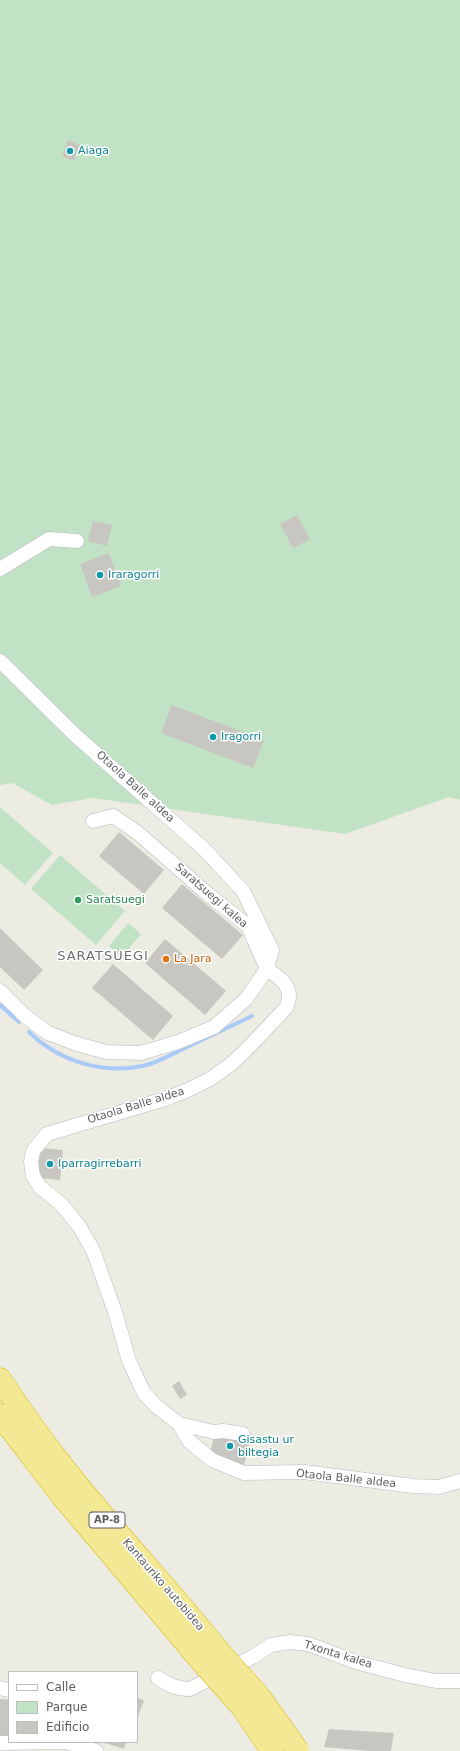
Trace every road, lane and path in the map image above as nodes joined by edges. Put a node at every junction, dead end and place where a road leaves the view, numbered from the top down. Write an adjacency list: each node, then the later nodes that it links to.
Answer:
1 (78, 541): 2 (street)
2 (0, 569)
3 (0, 662): 5 (street, Otaola Balle aldea)
4 (93, 821): 5 (street, Saratsuegi kalea)
5 (267, 969): 6 (street); 9 (street, Otaola Balle aldea)
6 (0, 991)
7 (0, 1379): 12 (highway, Kantauriko autobidea / AP-8)
8 (0, 1415): 12 (highway, Kantauriko autobidea / AP-8)
9 (179, 1424): 10 (street, Otaola Balle aldea); 11 (street, Otaola Balle aldea)
10 (243, 1434)
11 (460, 1481)
12 (212, 1658): 17 (highway, Kantauriko autobidea / AP-8, bridge); 18 (highway, Kantauriko autobidea / AP-8, bridge)
13 (158, 1678): 14 (street, Txonta kalea)
14 (460, 1681)
15 (69, 1743): 16 (street)
16 (96, 1751)
17 (272, 1751)
18 (298, 1751)

